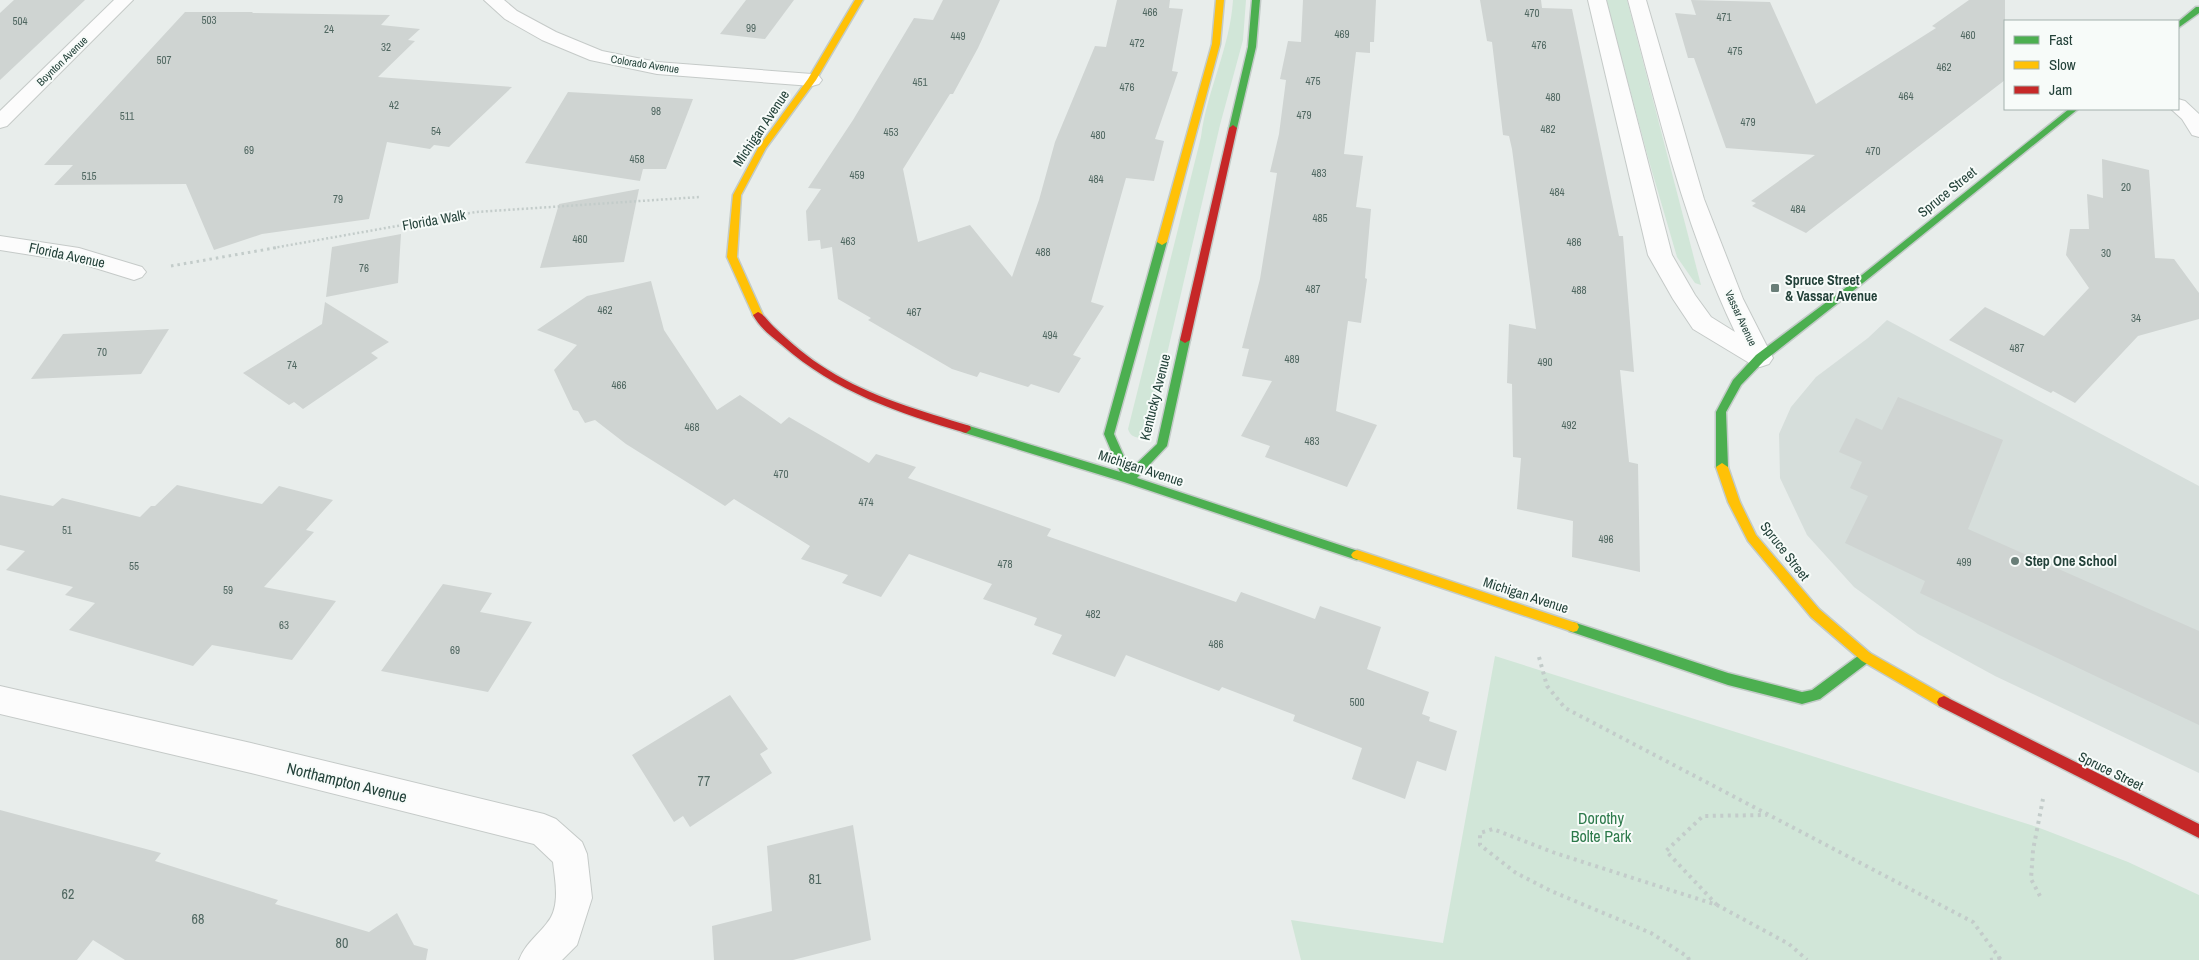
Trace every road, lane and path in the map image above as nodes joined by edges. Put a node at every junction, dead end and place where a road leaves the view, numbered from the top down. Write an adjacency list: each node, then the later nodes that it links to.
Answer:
1 (124, 0): 13 (street, Boynton Avenue)
2 (493, 0): 10 (street, Colorado Avenue)
3 (859, 0): 10 (street, Michigan Avenue)
4 (1220, 0): 19 (street)
5 (1256, 0): 19 (street, Kentucky Avenue)
6 (1597, 0): 18 (street, Vassar Avenue)
7 (1637, 0): 18 (street, Vassar Avenue)
8 (2199, 9): 9 (street)
9 (2179, 25)
10 (812, 80): 15 (street, Michigan Avenue)
11 (2179, 106): 14 (street)
12 (2073, 110): 18 (street, Spruce Street)
13 (0, 122)
14 (2199, 131)
15 (737, 195): 17 (path, Florida Walk); 19 (street, Michigan Avenue)
16 (0, 244): 17 (street, Florida Avenue)
17 (134, 272)
18 (1760, 358): 21 (street, Spruce Street)
19 (1128, 479): 20 (street, Michigan Avenue)
20 (1526, 610): 21 (street, Michigan Avenue); 24 (path)
21 (1866, 657): 23 (street, Spruce Street)
22 (0, 700): 29 (street, Northampton Avenue)
23 (2048, 757): 25 (street, Spruce Street); 26 (path)
24 (1769, 815): 27 (path); 28 (path)
25 (2199, 831)
26 (2040, 896)
27 (1717, 905): 30 (path); 31 (path)
28 (2001, 959): 32 (path)
29 (537, 960)
30 (1690, 960)
31 (1807, 960)
32 (1990, 960)

